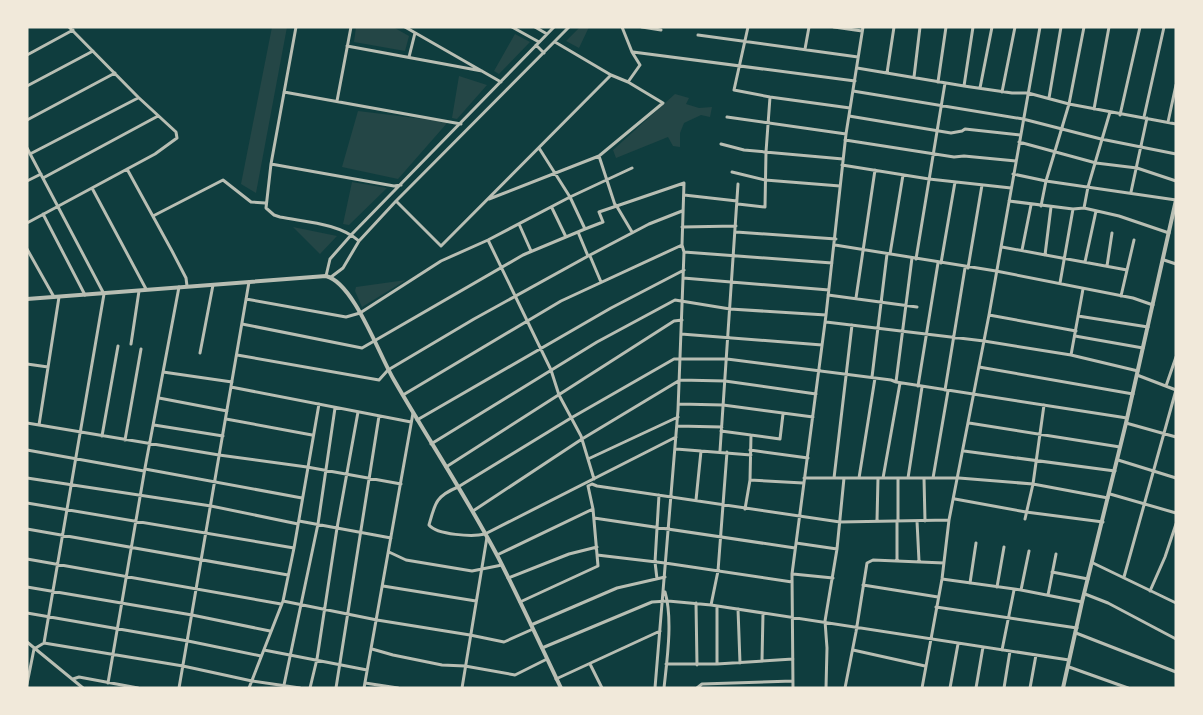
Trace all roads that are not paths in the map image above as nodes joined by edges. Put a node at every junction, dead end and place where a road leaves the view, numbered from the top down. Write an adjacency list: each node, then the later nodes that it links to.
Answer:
1 (69, 27): 27 (street)
2 (296, 27): 60 (street)
3 (351, 27): 35 (street)
4 (405, 27): 29 (street)
5 (512, 27): 34 (street)
6 (535, 27): 30 (street)
7 (554, 27): 30 (street)
8 (569, 27): 33 (street)
9 (622, 27): 38 (street)
10 (642, 27): 28 (street)
11 (748, 27): 32 (street)
12 (809, 27): 36 (street)
13 (834, 27): 26 (street)
14 (894, 27): 47 (street)
15 (921, 27): 49 (street)
16 (946, 27): 53 (street)
17 (973, 27): 57 (street)
18 (992, 27): 58 (street)
19 (1015, 27): 61 (street)
20 (1040, 27): 62 (street)
21 (1061, 27): 65 (street)
22 (1084, 27): 67 (street)
23 (1109, 27): 70 (street)
24 (1140, 27): 72 (street)
25 (1164, 27): 76 (street)
26 (862, 29): 41 (street)
27 (73, 30): 37 (street); 40 (street)
28 (660, 30)
29 (415, 33): 42 (street); 45 (street)
30 (547, 34): 34 (street)
31 (698, 35): 32 (street)
32 (746, 41): 36 (street); 43 (street)
33 (555, 42): 39 (street); 48 (street)
34 (538, 44): 39 (street); 51 (street)
35 (347, 46): 42 (street); 66 (street)
36 (805, 49): 41 (street)
37 (93, 51): 46 (street); 56 (street)
38 (632, 52): 43 (street); 52 (street)
39 (544, 53): 133 (street)
40 (27, 55)
41 (858, 57): 44 (street)
42 (409, 58): 45 (street)
43 (741, 66): 50 (street); 64 (street)
44 (857, 68): 47 (street); 50 (street)
45 (482, 71): 51 (street)
46 (115, 73): 63 (street); 78 (street)
47 (887, 73): 49 (street)
48 (611, 75): 52 (street); 93 (street)
49 (914, 77): 53 (street)
50 (855, 81): 59 (street)
51 (501, 82): 81 (street)
52 (628, 82): 99 (street)
53 (938, 82): 54 (street)
54 (945, 83): 57 (street); 68 (street)
55 (1176, 85): 79 (street)
56 (27, 86)
57 (964, 86): 58 (street)
58 (980, 88): 61 (street)
59 (853, 91): 68 (street); 69 (street)
60 (284, 92): 66 (street); 103 (street)
61 (1002, 92): 62 (street)
62 (1028, 93): 65 (street); 77 (street)
63 (138, 97): 73 (street); 96 (street)
64 (770, 97): 69 (street); 80 (street)
65 (1049, 98): 67 (street)
66 (337, 101): 81 (street)
67 (1069, 105): 70 (street); 83 (street)
68 (940, 106): 77 (street); 84 (street)
69 (850, 108): 74 (street)
70 (1094, 109): 71 (street)
71 (1110, 112): 72 (street); 87 (street)
72 (1120, 115): 76 (street)
73 (158, 116): 107 (street); 113 (street)
74 (849, 116): 84 (street); 85 (street)
75 (727, 117): 80 (street)
76 (1145, 118): 79 (street); 91 (street)
77 (1023, 119): 83 (street); 86 (street)
78 (27, 120)
79 (1168, 122): 82 (street)
80 (767, 123): 85 (street); 94 (street)
81 (461, 124): 122 (street)
82 (1176, 124)
83 (1061, 129): 87 (street); 95 (street)
84 (937, 130): 86 (street); 98 (street)
85 (846, 134): 88 (street)
86 (1020, 135): 89 (street)
87 (1101, 139): 91 (street); 102 (street)
88 (845, 140): 98 (street); 100 (street)
89 (1019, 142): 95 (street); 101 (street)
90 (721, 144): 94 (street)
91 (1141, 146): 97 (street); 106 (street)
92 (27, 148): 96 (street)
93 (539, 148): 110 (street); 131 (street)
94 (766, 152): 100 (street); 116 (street)
95 (1054, 153): 102 (street); 118 (street)
96 (30, 154): 113 (street)
97 (1176, 154)
98 (933, 155): 101 (street); 115 (street)
99 (599, 156): 110 (street); 114 (street)
100 (843, 159): 104 (street)
101 (1016, 161): 111 (street)
102 (1096, 163): 106 (street); 125 (street)
103 (271, 164): 122 (street); 135 (street)
104 (842, 165): 108 (street); 124 (street)
105 (632, 168): 114 (street)
106 (1137, 168): 119 (street); 128 (street)
107 (127, 169): 126 (street); 148 (street)
108 (875, 170): 112 (street); 169 (street)
109 (732, 172): 116 (street)
110 (555, 173): 130 (street); 131 (street)
111 (1013, 174): 118 (street); 127 (street)
112 (903, 175): 115 (street); 173 (street)
113 (42, 176): 117 (street); 138 (street)
114 (608, 179): 130 (street); 139 (street)
115 (929, 179): 120 (street); 177 (street)
116 (765, 180): 124 (street); 136 (street)
117 (27, 181)
118 (1046, 181): 125 (street); 140 (street)
119 (1176, 181)
120 (956, 182): 123 (street); 182 (street)
121 (738, 184): 136 (street)
122 (401, 185): 159 (street)
123 (982, 185): 127 (street); 186 (street)
124 (840, 186): 161 (street)
125 (1088, 187): 128 (street); 143 (street)
126 (92, 188): 138 (street); 202 (street)
127 (1011, 188): 134 (street)
128 (1131, 192): 132 (street)
129 (684, 195): 136 (street); 139 (street); 145 (street)
130 (570, 197): 141 (street); 153 (street)
131 (487, 200): 133 (street)
132 (1176, 200): 158 (street)
133 (396, 201): 164 (street)
134 (1009, 201): 137 (street); 167 (street)
135 (265, 203): 148 (street); 159 (street)
136 (737, 203): 151 (street)
137 (1031, 205): 140 (street); 171 (street)
138 (59, 206): 147 (street); 204 (street)
139 (616, 206): 153 (street); 155 (street)
140 (1041, 206): 142 (street)
141 (552, 207): 150 (street); 160 (street)
142 (1051, 207): 144 (street); 175 (street)
143 (1084, 208): 144 (street); 146 (street)
144 (1073, 209): 178 (street)
145 (682, 211): 152 (street); 155 (street)
146 (1096, 212): 158 (street); 180 (street)
147 (43, 214): 149 (street); 205 (street)
148 (153, 216): 198 (street)
149 (27, 223)
150 (519, 224): 162 (street); 170 (street)
151 (736, 226): 152 (street); 156 (street)
152 (682, 227): 165 (street)
153 (585, 229): 154 (street)
154 (578, 232): 160 (street); 176 (street)
155 (632, 232): 176 (street)
156 (736, 232): 161 (street); 174 (street)
157 (1112, 233): 184 (street)
158 (1169, 233): 179 (street)
159 (352, 234): 164 (street); 190 (street)
160 (566, 237): 170 (street)
161 (836, 239): 166 (street)
162 (488, 240): 185 (street); 218 (street)
163 (1134, 240): 188 (street)
164 (359, 241): 191 (street)
165 (682, 245): 172 (street); 194 (street)
166 (835, 245): 169 (street); 181 (street)
167 (1001, 247): 171 (street); 189 (street)
168 (27, 249): 208 (street)
169 (864, 249): 173 (street); 209 (street)
170 (531, 251): 185 (street)
171 (1022, 251): 175 (street)
172 (684, 252): 174 (street); 187 (street)
173 (888, 254): 177 (street); 213 (street)
174 (735, 255): 181 (street); 195 (street)
175 (1045, 255): 178 (street)
176 (589, 256): 194 (street); 206 (street)
177 (914, 258): 182 (street); 214 (street)
178 (1064, 258): 180 (street); 196 (street)
179 (1164, 260): 183 (street); 215 (street)
180 (1085, 262): 184 (street)
181 (832, 263): 203 (street)
182 (940, 263): 186 (street); 232 (street)
183 (1176, 264)
184 (1107, 266): 188 (street)
185 (500, 267): 206 (street); 237 (street)
186 (966, 268): 189 (street); 235 (street)
187 (684, 270): 192 (street); 242 (street)
188 (1127, 270): 207 (street)
189 (996, 271): 196 (street); 220 (street)
190 (326, 276): 191 (street); 193 (street)
191 (331, 278): 218 (street)
192 (683, 278): 195 (street); 212 (street)
193 (249, 282): 197 (street); 211 (street)
194 (601, 282): 223 (street)
195 (732, 282): 203 (street); 217 (street)
196 (1060, 283): 200 (street)
197 (213, 285): 198 (street); 244 (street)
198 (187, 286): 199 (street)
199 (179, 287): 202 (street); 256 (street)
200 (1083, 289): 207 (street); 221 (street)
201 (139, 291): 202 (street); 204 (street); 238 (street)
202 (147, 291)
203 (829, 292): 209 (street); 219 (street)
204 (104, 294): 205 (street); 298 (street)
205 (85, 296): 208 (street)
206 (514, 296): 223 (street); 253 (street)
207 (1121, 296): 215 (street)
208 (56, 297): 210 (street); 251 (street)
209 (856, 298): 213 (street)
210 (27, 299)
211 (246, 299): 218 (street); 225 (street)
212 (682, 300): 217 (street); 222 (street); 254 (street)
213 (882, 302): 214 (street); 228 (street)
214 (906, 305): 216 (street); 229 (street)
215 (1153, 305): 227 (street)
216 (918, 307)
217 (730, 309): 219 (street); 234 (street)
218 (360, 313): 237 (street)
219 (826, 315): 224 (street)
220 (989, 315): 230 (street); 236 (street)
221 (1078, 316): 227 (street); 230 (street)
222 (682, 320): 231 (street); 272 (street)
223 (526, 321): 242 (street); 271 (street)
224 (825, 322): 226 (street); 239 (street)
225 (242, 324): 237 (street); 245 (street)
226 (852, 325): 228 (street); 258 (street)
227 (1148, 327): 241 (street)
228 (879, 328): 229 (street); 259 (street)
229 (902, 331): 232 (street); 263 (street)
230 (1076, 331): 233 (street)
231 (681, 334): 234 (street); 248 (street)
232 (926, 334): 235 (street); 264 (street)
233 (1075, 336): 241 (street); 246 (street)
234 (728, 337): 239 (street); 249 (street)
235 (953, 337): 236 (street); 267 (street)
236 (984, 341): 246 (street); 252 (street)
237 (374, 342): 253 (street)
238 (131, 344)
239 (822, 345): 255 (street)
240 (118, 346): 303 (street)
241 (1143, 348): 257 (street)
242 (540, 349): 254 (street); 289 (street)
243 (141, 350): 308 (street)
244 (200, 353)
245 (237, 355): 253 (street); 262 (street)
246 (1071, 355): 257 (street)
247 (1176, 357): 265 (street)
248 (680, 358): 249 (street); 260 (street); 287 (street)
249 (727, 359): 255 (street); 261 (street)
250 (27, 364): 251 (street)
251 (48, 367): 294 (street)
252 (979, 367): 270 (street); 273 (street)
253 (388, 370): 271 (street)
254 (551, 370): 272 (street); 310 (street)
255 (819, 370): 258 (street); 269 (street)
256 (163, 372): 262 (street); 274 (street)
257 (1137, 373): 265 (street); 270 (street)
258 (848, 374): 259 (street); 336 (street)
259 (874, 377): 263 (street); 338 (street)
260 (680, 380): 261 (street); 276 (street); 307 (street)
261 (725, 381): 269 (street); 277 (street)
262 (232, 382): 266 (street)
263 (898, 383): 264 (street); 339 (street)
264 (920, 386): 267 (street); 341 (street)
265 (1166, 386): 268 (street)
266 (231, 387): 275 (street); 280 (street)
267 (946, 390): 273 (street); 343 (street)
268 (1176, 390): 300 (street)
269 (816, 394): 286 (street)
270 (1133, 394): 290 (street)
271 (402, 395): 282 (street)
272 (559, 395): 287 (street); 326 (street)
273 (974, 395): 278 (street); 293 (street)
274 (159, 398): 280 (street); 295 (street)
275 (319, 404): 279 (street); 301 (street)
276 (679, 404): 277 (street); 285 (street)
277 (723, 405): 283 (street); 297 (street)
278 (1044, 405): 290 (street); 299 (street)
279 (336, 408): 281 (street); 328 (street)
280 (227, 411): 288 (street)
281 (358, 412): 284 (street); 331 (street)
282 (413, 413): 289 (street); 291 (street)
283 (783, 413): 286 (street); 302 (street)
284 (379, 416): 291 (street); 333 (street)
285 (678, 417): 296 (street); 322 (street)
286 (813, 417): 321 (street)
287 (571, 418): 307 (street); 353 (street)
288 (226, 419): 301 (street); 304 (street)
289 (417, 420): 310 (street)
290 (1127, 421): 300 (street); 311 (street)
291 (411, 422): 349 (street)
292 (27, 423): 294 (street)
293 (969, 423): 299 (street); 316 (street)
294 (39, 425): 298 (street)
295 (154, 425): 304 (street); 309 (street)
296 (677, 426): 297 (street); 305 (street)
297 (722, 429): 302 (street); 315 (street)
298 (81, 432): 303 (street); 320 (street)
299 (1039, 434): 311 (street); 323 (street)
300 (1163, 434): 306 (street); 330 (street)
301 (313, 435): 325 (street)
302 (751, 435): 318 (street)
303 (102, 436): 308 (street)
304 (223, 436): 319 (street)
305 (676, 437): 312 (street); 334 (street)
306 (1176, 437)
307 (582, 439): 322 (street); 368 (street)
308 (125, 440): 309 (street)
309 (150, 444): 319 (street); 327 (street)
310 (431, 444): 326 (street)
311 (1120, 447): 324 (street)
312 (676, 449): 314 (street); 357 (street)
313 (27, 450): 320 (street)
314 (701, 450): 315 (street); 360 (street)
315 (720, 451): 317 (street)
316 (964, 451): 323 (street); 344 (street)
317 (727, 452): 318 (street); 362 (street)
318 (751, 453): 321 (street); 346 (street)
319 (219, 455): 325 (street); 347 (street)
320 (75, 458): 327 (street); 352 (street)
321 (808, 458): 335 (street)
322 (588, 459): 334 (street)
323 (1035, 459): 329 (street); 351 (street)
324 (1118, 460): 329 (street); 330 (street)
325 (307, 467): 328 (street); 358 (street)
326 (446, 467): 353 (street)
327 (145, 470): 347 (street); 354 (street)
328 (326, 470): 331 (street); 383 (street)
329 (1115, 471): 356 (street)
330 (1154, 471): 345 (street); 363 (street)
331 (346, 474): 333 (street); 385 (street)
332 (27, 478): 352 (street)
333 (370, 478): 349 (street); 389 (street)
334 (594, 478): 350 (street)
335 (804, 478): 336 (street); 348 (street)
336 (834, 478): 337 (street)
337 (844, 478): 338 (street); 380 (street)
338 (859, 478): 339 (street)
339 (881, 478): 340 (street); 377 (street)
340 (898, 478): 341 (street); 378 (street)
341 (908, 478): 342 (street)
342 (924, 478): 343 (street); 375 (street)
343 (933, 478): 344 (street)
344 (958, 478): 351 (street); 359 (street)
345 (1176, 478)
346 (750, 480): 348 (street); 365 (street)
347 (214, 483): 358 (street); 364 (street)
348 (803, 483): 371 (street)
349 (401, 484): 394 (street)
350 (589, 484): 355 (street); 367 (street); 392 (street)
351 (1033, 484): 356 (street); 369 (street)
352 (71, 486): 354 (street); 366 (street)
353 (458, 488): 368 (street); 392 (street)
354 (141, 495): 364 (street); 376 (street)
355 (659, 495): 357 (street); 387 (street)
356 (1109, 496): 363 (street); 381 (street)
357 (672, 497): 360 (street); 388 (street)
358 (302, 498): 382 (street)
359 (955, 499): 369 (street); 373 (street)
360 (696, 500): 362 (street)
361 (27, 503): 366 (street)
362 (724, 504): 365 (street); 393 (street)
363 (1144, 504): 370 (street); 425 (street)
364 (211, 506): 382 (street); 390 (street)
365 (745, 508): 371 (street)
366 (67, 509): 376 (street); 391 (street)
367 (593, 509): 372 (street); 407 (street)
368 (472, 511): 392 (street)
369 (1026, 512): 374 (street); 381 (street)
370 (1176, 513)
371 (799, 515): 380 (street); 395 (street)
372 (594, 518): 387 (street); 397 (street)
373 (950, 519): 375 (street); 414 (street)
374 (1025, 519)
375 (925, 520): 379 (street)
376 (137, 521): 390 (street); 399 (street)
377 (877, 521): 378 (street); 380 (street)
378 (897, 521): 379 (street); 410 (street)
379 (917, 521): 411 (street)
380 (840, 522): 402 (street)
381 (1103, 522): 415 (street)
382 (298, 523): 383 (street); 400 (street)
383 (318, 524): 385 (street); 456 (street)
384 (1176, 524): 441 (street)
385 (338, 528): 389 (street); 459 (street)
386 (27, 529): 391 (street)
387 (657, 529): 388 (street); 412 (street)
388 (669, 531): 393 (street); 413 (street)
389 (361, 532): 394 (street); 462 (street)
390 (206, 534): 400 (street); 409 (street)
391 (63, 535): 399 (street); 416 (street)
392 (486, 536): 407 (street); 418 (street)
393 (721, 536): 401 (street); 419 (street)
394 (391, 538): 404 (street)
395 (796, 543): 401 (street); 402 (street)
396 (976, 543): 432 (street)
397 (597, 547): 406 (street); 426 (street)
398 (1004, 547): 436 (street)
399 (132, 548): 409 (street); 423 (street)
400 (294, 548): 422 (street)
401 (795, 548): 421 (street)
402 (837, 549): 427 (street)
403 (1029, 551): 439 (street)
404 (389, 552): 418 (street); 434 (street)
405 (1056, 554): 420 (street)
406 (597, 555): 412 (street); 450 (street)
407 (497, 556): 417 (street)
408 (27, 559): 416 (street)
409 (201, 560): 422 (street); 437 (street)
410 (897, 560): 411 (street); 433 (street)
411 (919, 561): 414 (street)
412 (654, 562): 413 (street); 428 (street)
413 (665, 563): 419 (street); 424 (street)
414 (944, 563): 429 (street)
415 (1093, 563): 425 (street); 430 (street)
416 (57, 564): 423 (street); 442 (street)
417 (502, 566): 418 (street); 426 (street)
418 (481, 569): 446 (street)
419 (718, 571): 431 (street); 455 (street)
420 (1052, 572): 430 (street); 444 (street)
421 (792, 574): 427 (street); 431 (street)
422 (288, 575): 449 (street)
423 (127, 576): 437 (street); 454 (street)
424 (665, 577): 428 (street); 440 (street)
425 (1124, 577): 441 (street)
426 (508, 578): 450 (street)
427 (833, 578): 469 (street)
428 (657, 579): 471 (street)
429 (942, 579): 432 (street); 445 (street)
430 (1088, 579): 443 (street)
431 (792, 582): 465 (street)
432 (970, 583): 436 (street)
433 (863, 585): 445 (street); 470 (street)
434 (383, 586): 446 (street); 468 (street)
435 (27, 587): 442 (street)
436 (997, 587): 438 (street)
437 (195, 589): 449 (street); 464 (street)
438 (1014, 590): 439 (street); 466 (street)
439 (1022, 590): 444 (street)
440 (665, 591): 447 (street); 448 (street)
441 (1150, 591): 453 (street)
442 (53, 592): 454 (street); 467 (street)
443 (1085, 594): 451 (street); 478 (street)
444 (1048, 595): 451 (street)
445 (938, 597): 458 (street)
446 (476, 601): 476 (street)
447 (662, 601): 448 (street); 475 (street); 484 (street)
448 (668, 601): 452 (street); 504 (street)
449 (282, 602): 456 (street); 474 (street)
450 (520, 602): 471 (street)
451 (1082, 602): 473 (street)
452 (696, 603): 455 (street); 505 (street)
453 (1176, 603)
454 (122, 605): 464 (street); 472 (street)
455 (711, 605): 457 (street)
456 (302, 606): 459 (street); 492 (street)
457 (717, 606): 460 (street); 506 (street)
458 (936, 607): 466 (street); 477 (street)
459 (325, 609): 462 (street); 495 (street)
460 (738, 609): 463 (street); 501 (street)
461 (27, 613): 467 (street)
462 (347, 613): 468 (street); 502 (street)
463 (763, 613): 465 (street); 498 (street)
464 (192, 615): 474 (street); 479 (street)
465 (791, 617): 469 (street); 497 (street)
466 (1008, 617): 473 (street); 488 (street)
467 (49, 618): 472 (street); 481 (street)
468 (377, 621): 476 (street); 486 (street)
469 (825, 621): 470 (street); 541 (street)
470 (856, 626): 477 (street); 487 (street)
471 (532, 627): 476 (street); 484 (street)
472 (117, 630): 479 (street); 491 (street)
473 (1076, 630): 499 (street); 512 (street)
474 (270, 631): 489 (street)
475 (660, 632): 503 (street); 535 (street)
476 (470, 635): 508 (street)
477 (930, 639): 482 (street); 509 (street)
478 (1176, 639)
479 (188, 641): 493 (street); 507 (street)
480 (27, 642): 485 (street)
481 (44, 643): 485 (street); 491 (street)
482 (958, 644): 483 (street); 544 (street)
483 (983, 647): 488 (street); 545 (street)
484 (542, 648): 496 (street)
485 (34, 649): 500 (street); 514 (street)
486 (372, 649): 508 (street); 511 (street)
487 (853, 650): 509 (street); 542 (street)
488 (1002, 650): 490 (street)
489 (264, 651): 492 (street); 493 (street)
490 (1010, 651): 494 (street); 546 (street)
491 (113, 655): 507 (street); 521 (street)
492 (291, 655): 495 (street); 522 (street)
493 (262, 656): 515 (street)
494 (1036, 656): 499 (street); 547 (street)
495 (317, 659): 502 (street); 528 (street)
496 (547, 659): 508 (street); 513 (street)
497 (793, 659): 498 (street); 516 (street)
498 (762, 660): 501 (street)
499 (1070, 660): 510 (street)
500 (29, 663): 520 (street)
501 (740, 663): 506 (street)
502 (339, 664): 511 (street); 529 (street)
503 (590, 664): 513 (street); 534 (street)
504 (666, 664): 505 (street); 536 (street)
505 (697, 664): 506 (street)
506 (717, 664)
507 (183, 666): 515 (street); 525 (street)
508 (465, 666): 532 (street)
509 (925, 666): 543 (street)
510 (1069, 667): 548 (street); 549 (street)
511 (367, 670): 518 (street)
512 (1176, 672)
513 (556, 679): 533 (street)
514 (73, 680): 521 (street); 523 (street)
515 (252, 681): 522 (street); 526 (street)
516 (793, 681): 517 (street); 540 (street)
517 (758, 682): 519 (street); 539 (street)
518 (365, 683): 530 (street); 531 (street)
519 (729, 683): 537 (street); 538 (street)
520 (27, 684)
521 (108, 684): 524 (street)
522 (284, 685): 527 (street)
523 (83, 688)
524 (138, 688)
525 (179, 688)
526 (249, 688)
527 (300, 688)
528 (310, 688)
529 (336, 688)
530 (364, 688)
531 (398, 688)
532 (462, 688)
533 (561, 688)
534 (602, 688)
535 (655, 688)
536 (664, 688)
537 (697, 688)
538 (729, 688)
539 (758, 688)
540 (793, 688)
541 (825, 688)
542 (845, 688)
543 (922, 688)
544 (950, 688)
545 (976, 688)
546 (1004, 688)
547 (1030, 688)
548 (1064, 688)
549 (1128, 688)

